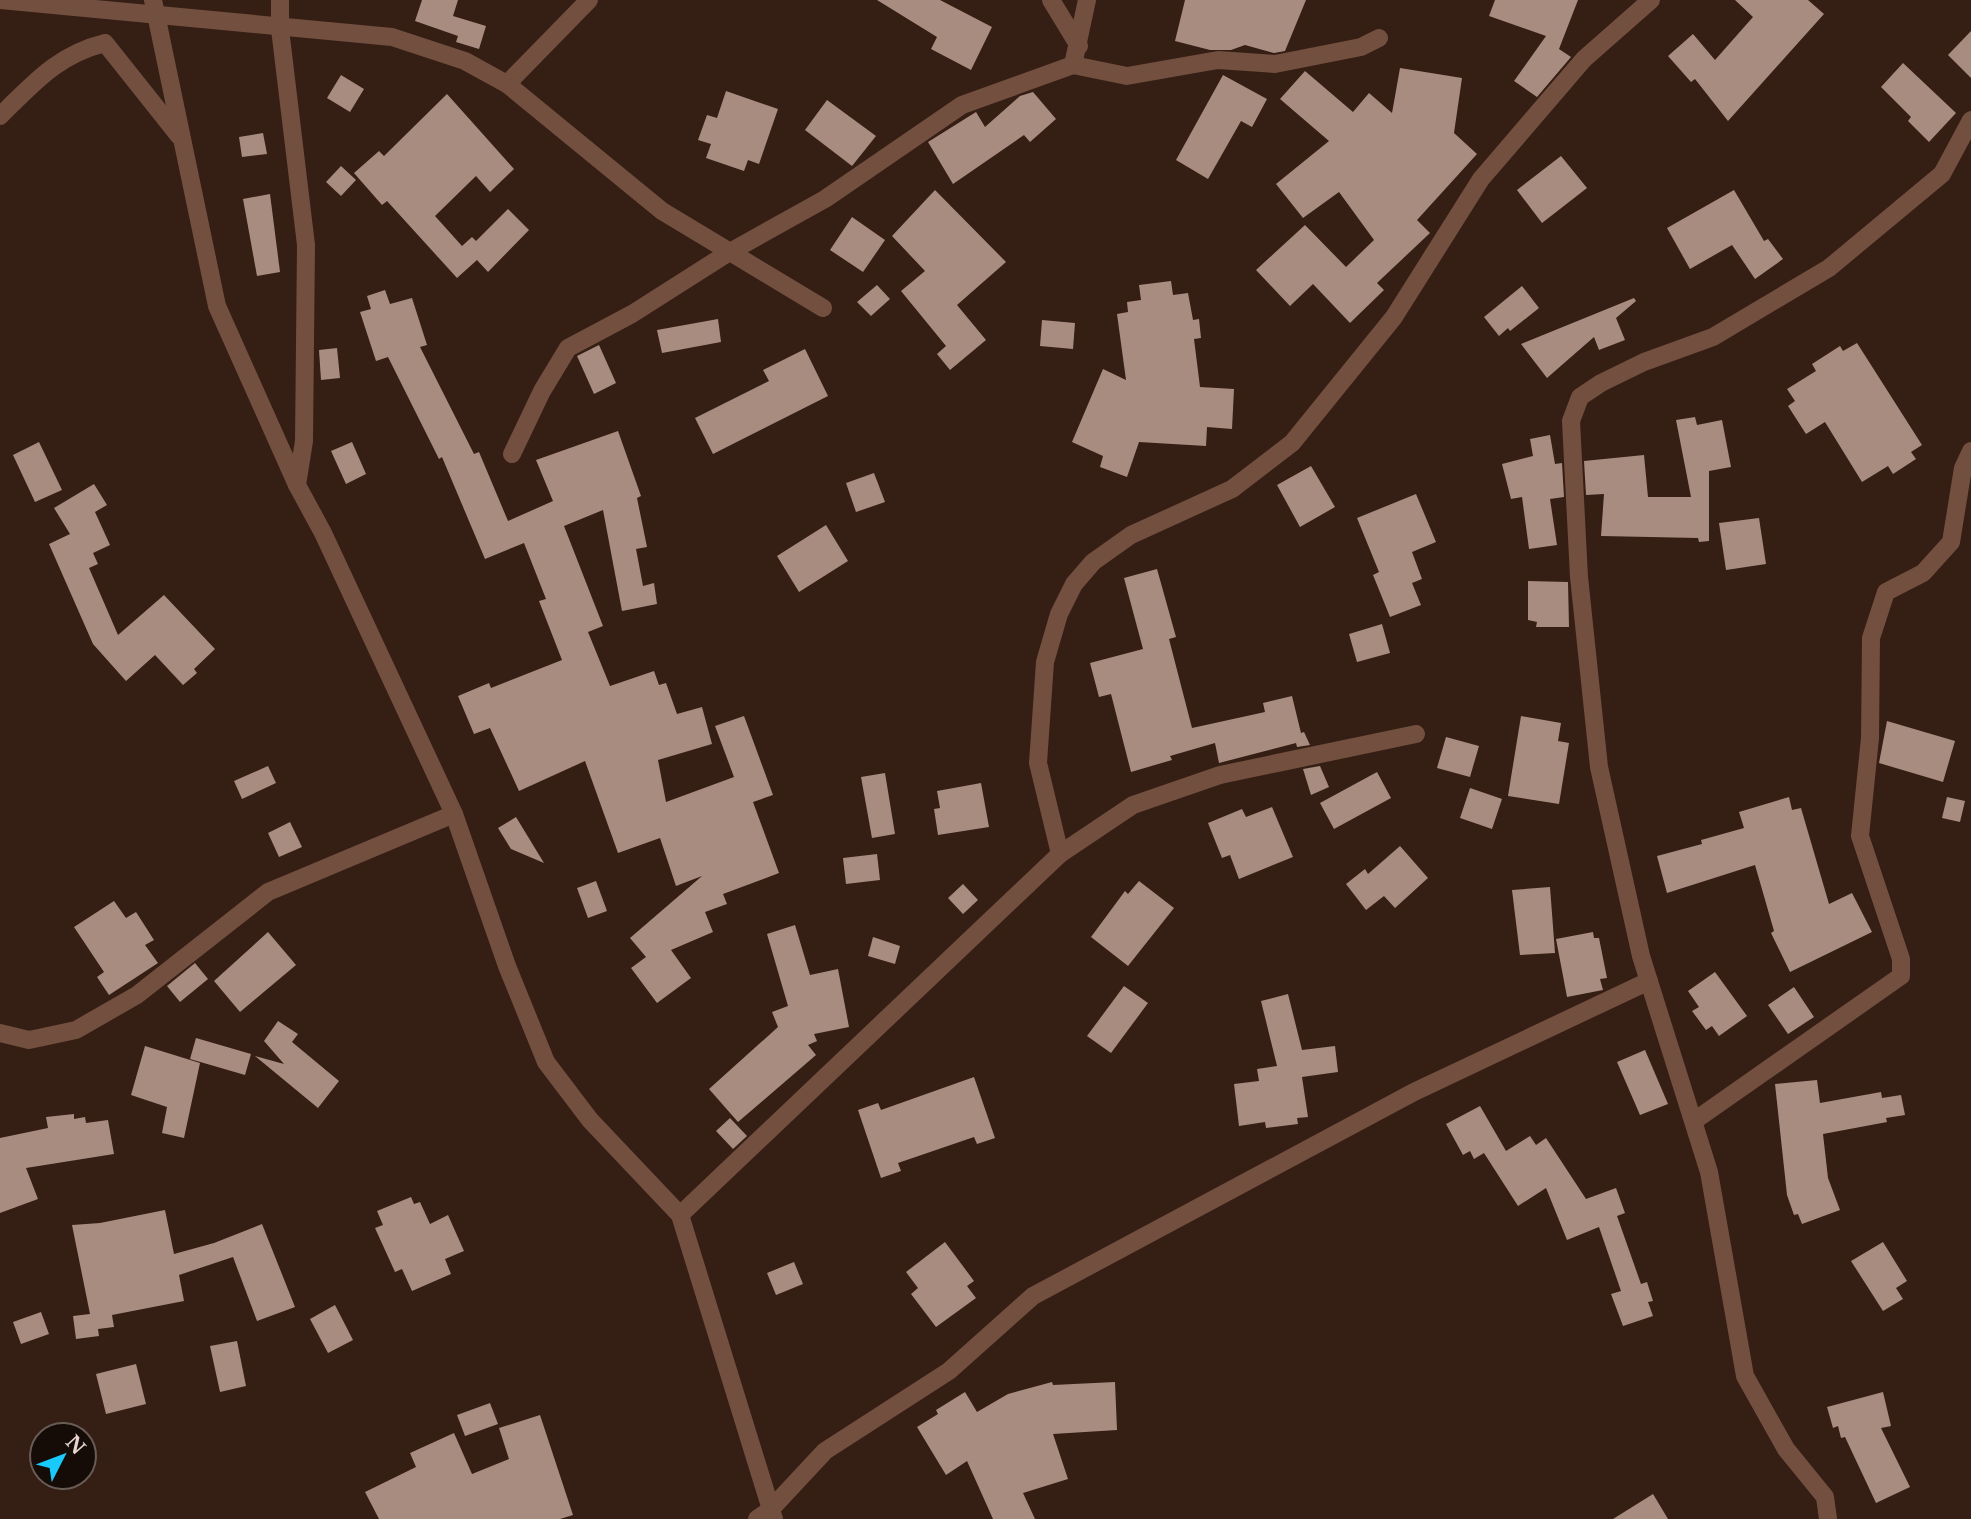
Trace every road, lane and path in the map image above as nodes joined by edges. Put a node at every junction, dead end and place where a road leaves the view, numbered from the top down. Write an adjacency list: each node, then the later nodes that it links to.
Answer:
1 (280, 0): 8 (street)
2 (589, 0): 12 (street)
3 (1051, 0): 10 (street)
4 (1087, 0): 10 (street)
5 (1651, 0): 23 (street)
6 (0, 1): 7 (street)
7 (154, 7): 8 (street); 15 (street)
8 (280, 29): 12 (street); 20 (street)
9 (1379, 38): 11 (street)
10 (1079, 46): 11 (street)
11 (1073, 65): 16 (street)
12 (507, 84): 16 (street)
13 (0, 116): 15 (street)
14 (1971, 120): 24 (street)
15 (184, 142): 20 (street)
16 (728, 253): 17 (street); 19 (street)
17 (823, 308)
18 (1971, 451): 26 (street)
19 (512, 454)
20 (297, 485): 22 (street)
21 (1416, 734): 23 (street)
22 (454, 814): 25 (street); 27 (street)
23 (1060, 854): 27 (street)
24 (1649, 981): 26 (street); 28 (street)
25 (0, 1032)
26 (1694, 1121): 29 (street)
27 (680, 1215): 28 (street)
28 (767, 1516)
29 (1828, 1519)

